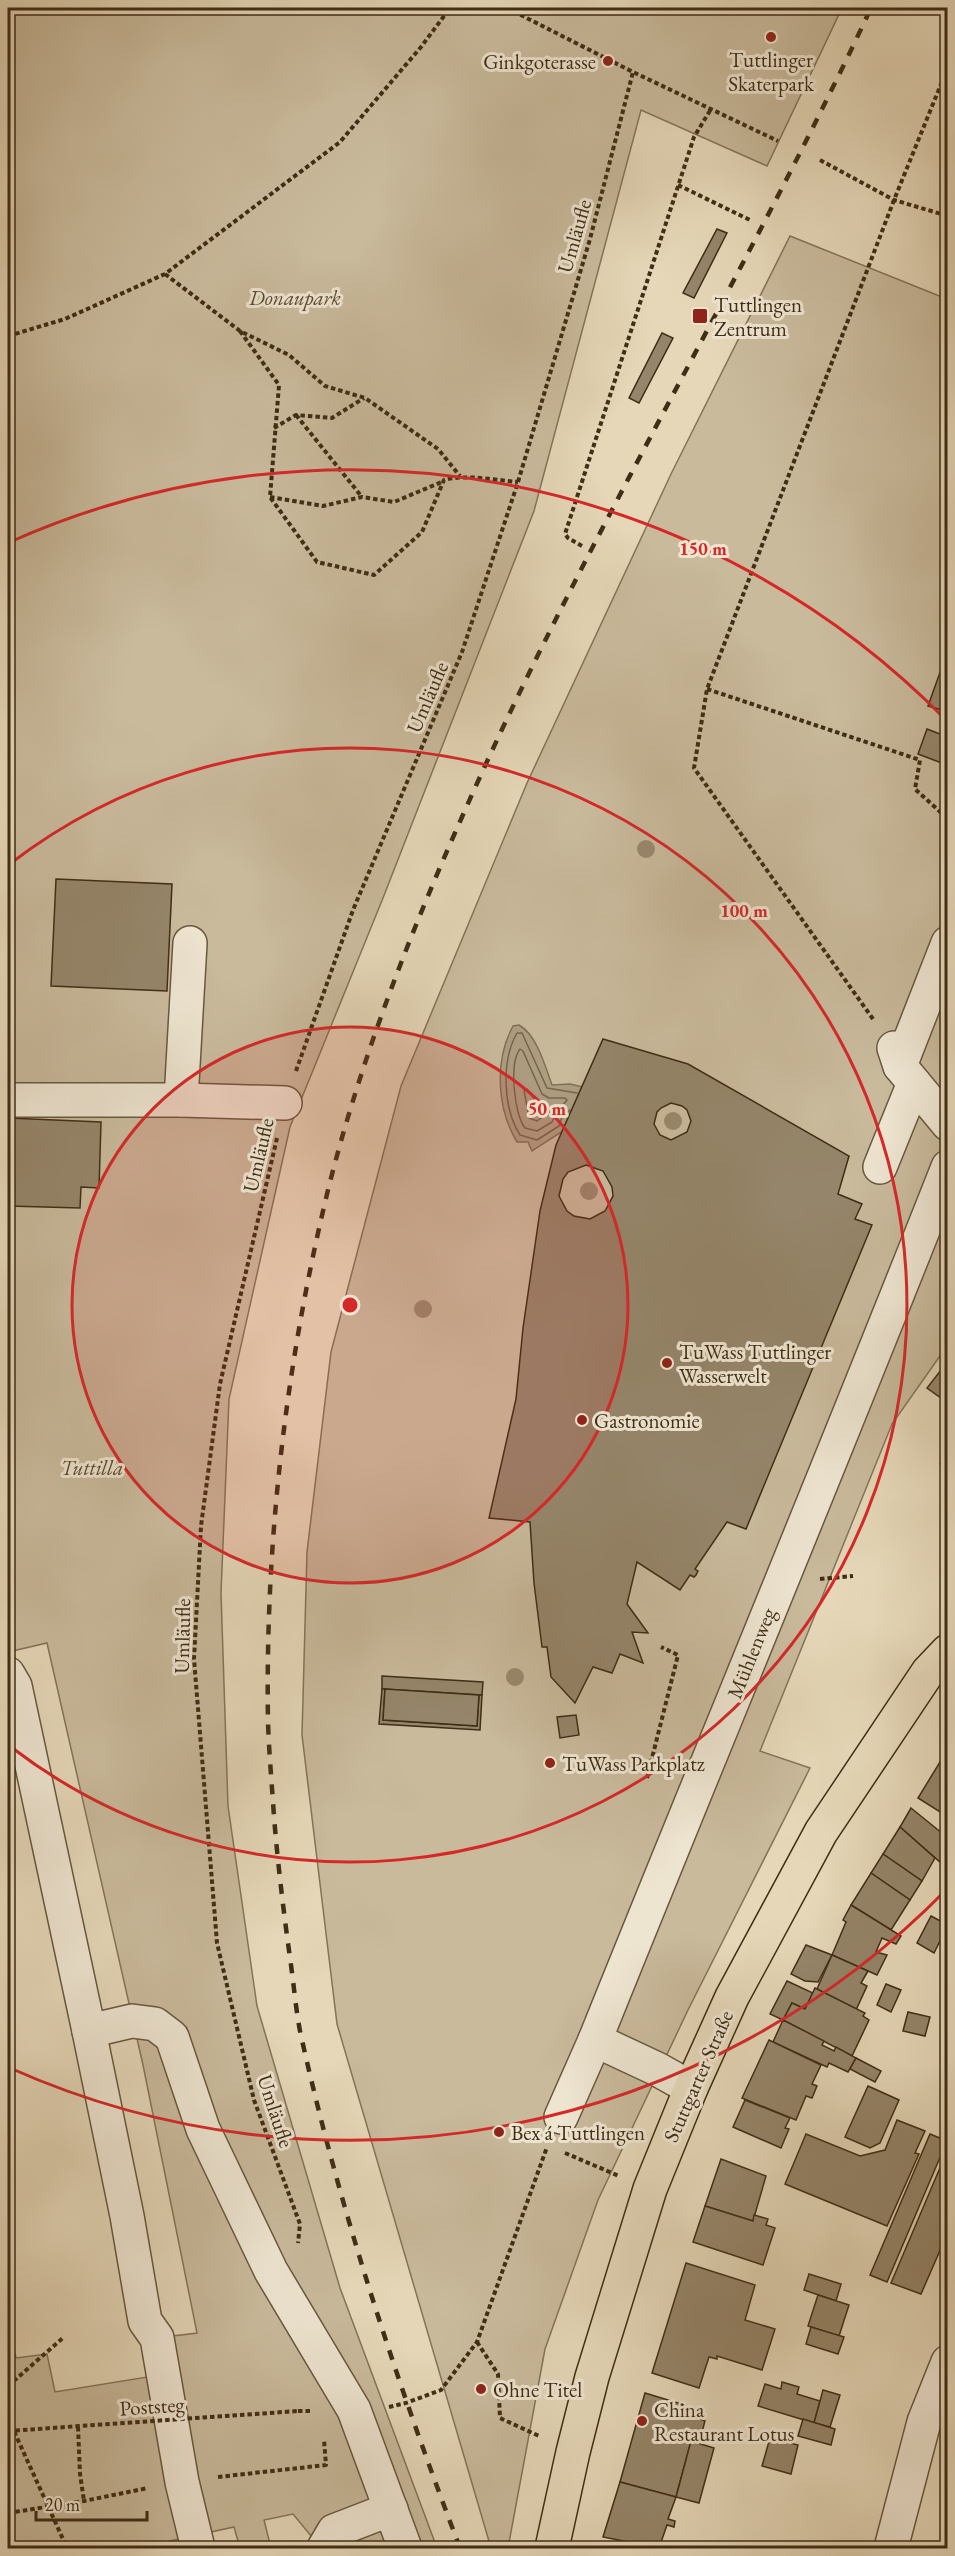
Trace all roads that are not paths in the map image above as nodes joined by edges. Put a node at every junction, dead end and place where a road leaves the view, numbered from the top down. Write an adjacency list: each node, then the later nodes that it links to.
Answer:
1 (948, 943): 3 (street)
2 (190, 944): 5 (street)
3 (902, 1066): 7 (street); 8 (street)
4 (8, 1100): 5 (street)
5 (181, 1100): 6 (street)
6 (285, 1103)
7 (948, 1124)
8 (880, 1167)
9 (948, 1167): 13 (street, Mühlenweg)
10 (948, 1651): 14 (main road, Stuttgarter Straße)
11 (8, 1674): 12 (street)
12 (90, 2031): 17 (street); 18 (street)
13 (595, 2040): 14 (street); 15 (street, Mühlenweg)
14 (691, 2088): 21 (main road, Stuttgarter Straße)
15 (561, 2117)
16 (948, 2362): 22 (street)
17 (391, 2510): 19 (street); 20 (street)
18 (198, 2548)
19 (324, 2548)
20 (405, 2548)
21 (552, 2548)
22 (891, 2548)

